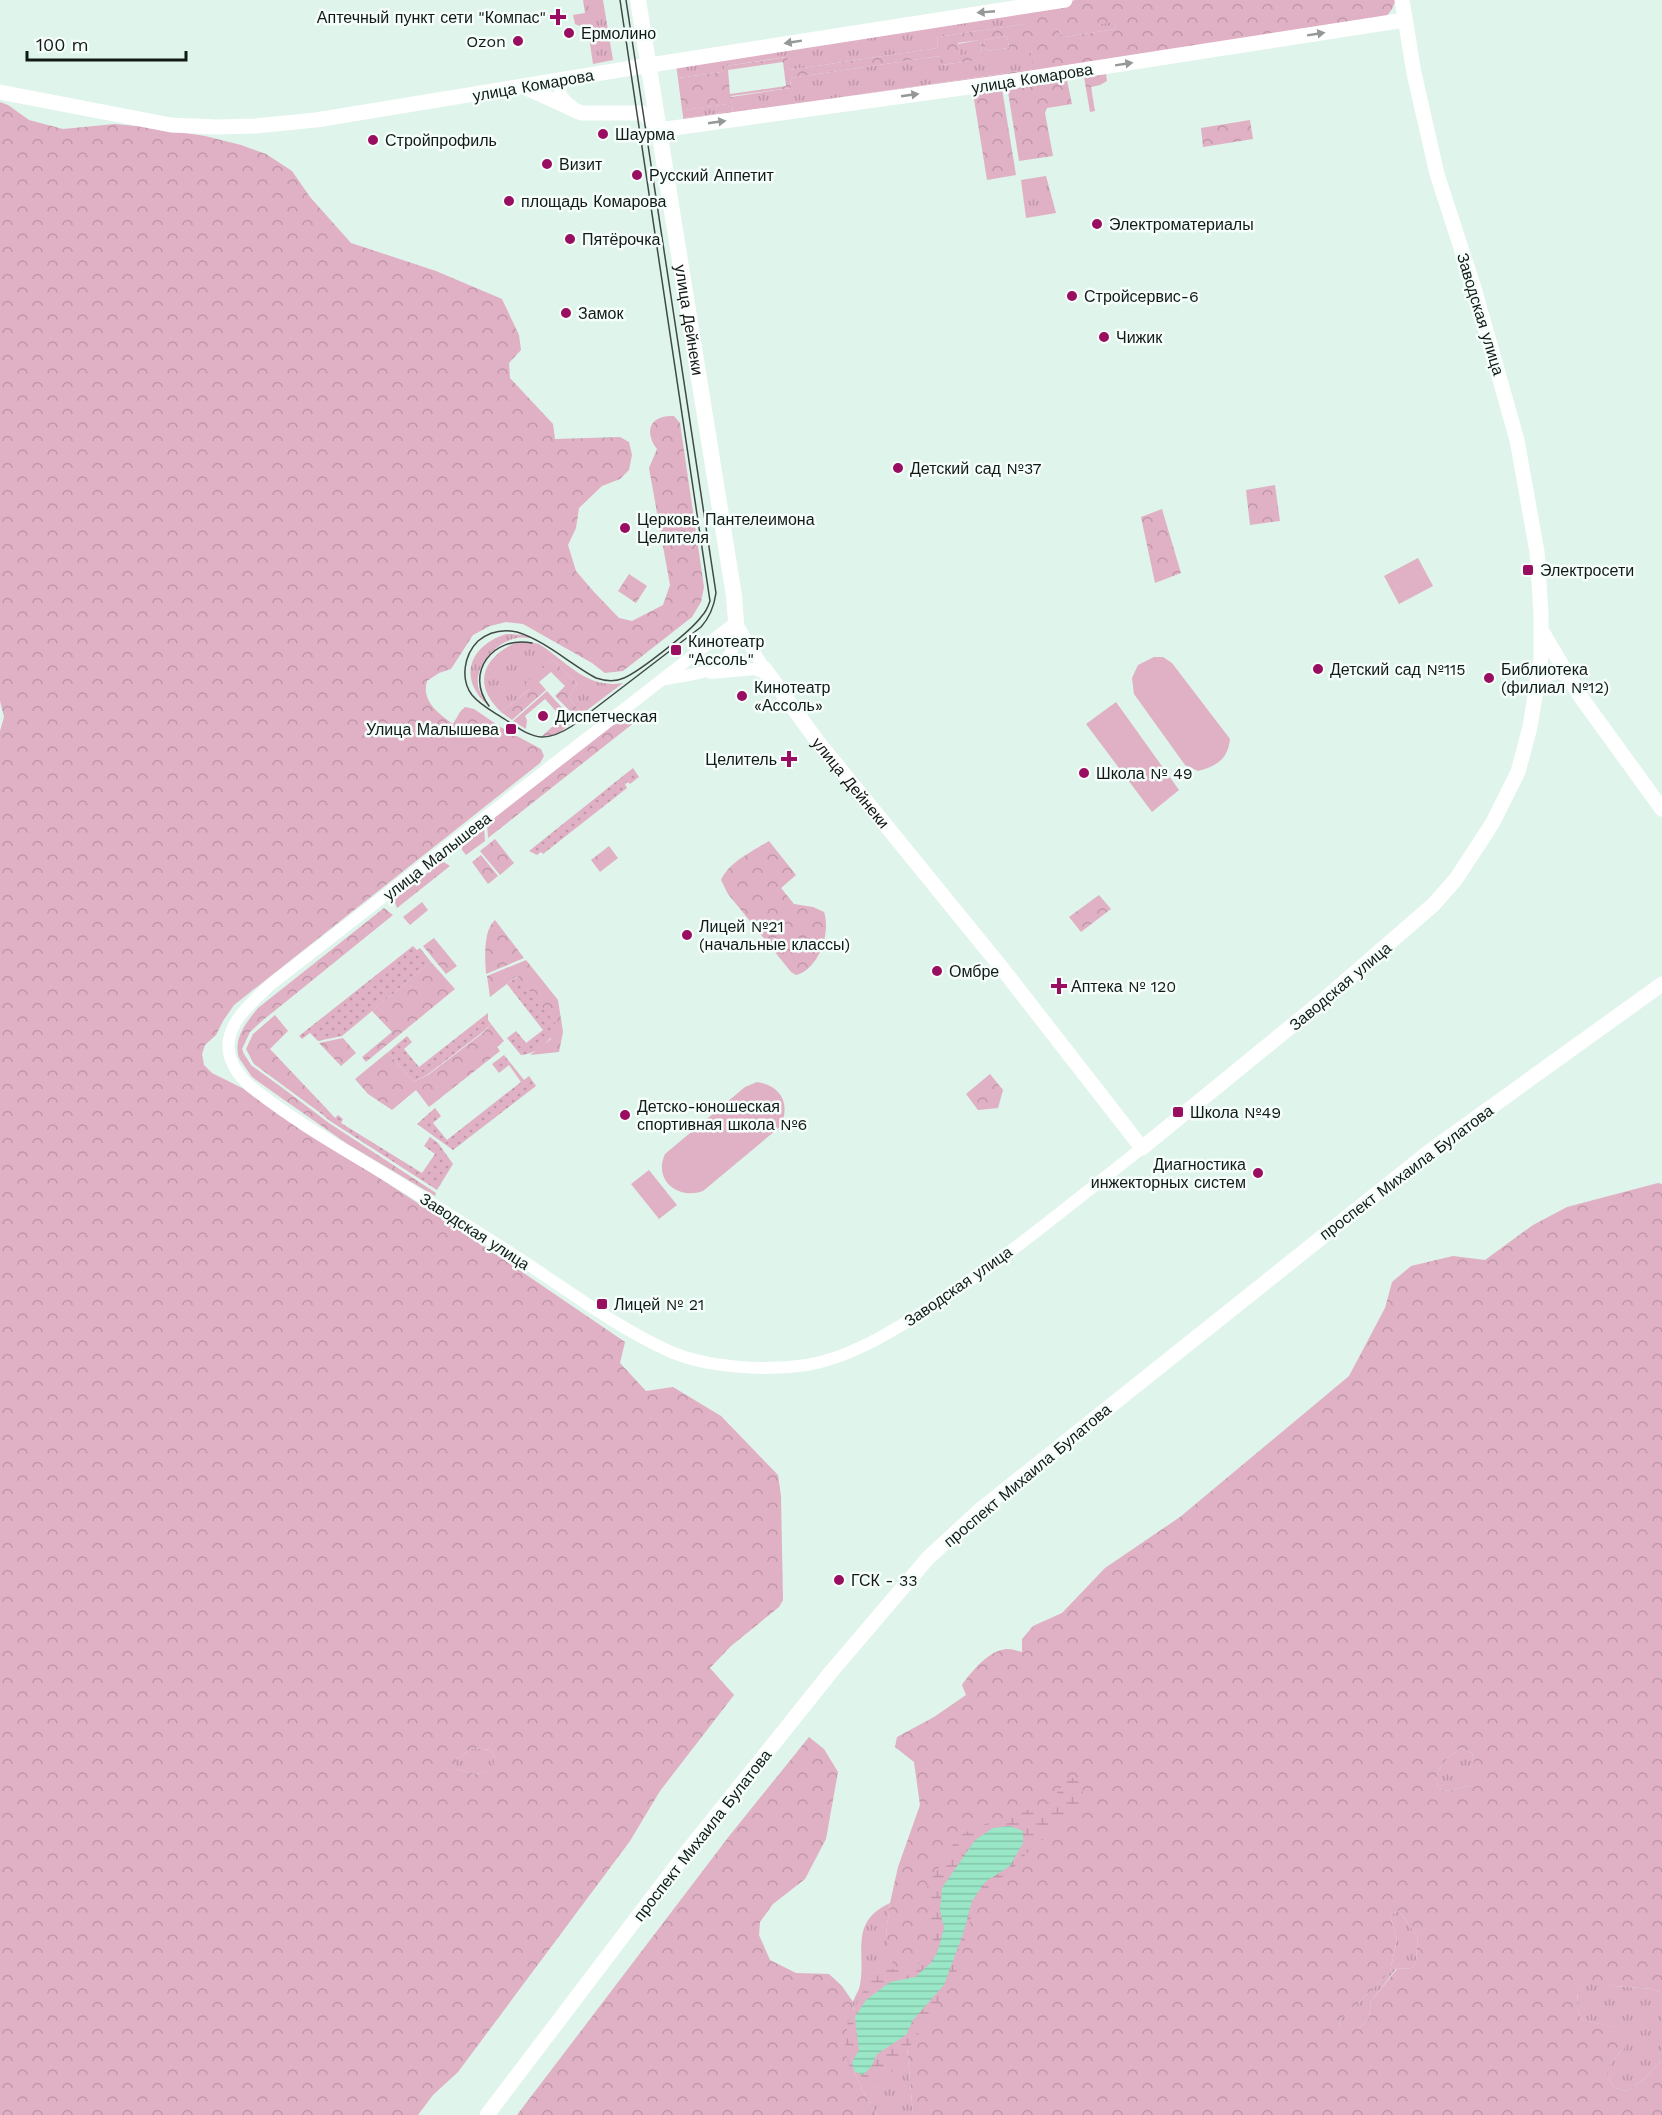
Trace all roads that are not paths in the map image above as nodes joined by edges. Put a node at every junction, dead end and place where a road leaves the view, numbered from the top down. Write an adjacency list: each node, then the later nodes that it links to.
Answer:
1 (638, 0): 5 (main road, улица Дейнеки)
2 (1065, 0): 5 (street, улица Комарова, one-way to 5)
3 (1402, 0): 4 (street, Заводская улица)
4 (1405, 20): 12 (street, улица Комарова, one-way to 4); 14 (street, Заводская улица)
5 (650, 65): 6 (street, улица Комарова); 8 (main road, улица Дейнеки)
6 (566, 79): 7 (street, улица Комарова); 10 (street)
7 (524, 87): 9 (street, улица Комарова); 10 (street)
8 (653, 91): 11 (street); 12 (main road, улица Дейнеки)
9 (0, 92)
10 (588, 113): 11 (street)
11 (611, 114): 12 (street)
12 (659, 130): 13 (main road, улица Дейнеки)
13 (736, 622): 15 (street, улица Дейнеки); 16 (street, улица Малышева); 18 (street, улица Малышева)
14 (1542, 632): 17 (street, Заводская улица); 19 (street, Заводская улица)
15 (766, 672): 16 (street); 23 (street, улица Дейнеки)
16 (698, 674): 18 (street, улица Малышева)
17 (1568, 676): 19 (street); 20 (street, Заводская улица)
18 (663, 679): 22 (street, улица Малышева)
19 (1538, 687): 23 (street, Заводская улица)
20 (1662, 809)
21 (1662, 984): 24 (street, проспект Михаила Булатова)
22 (228, 1046): 23 (street, Заводская улица)
23 (1142, 1148)
24 (487, 2115)

